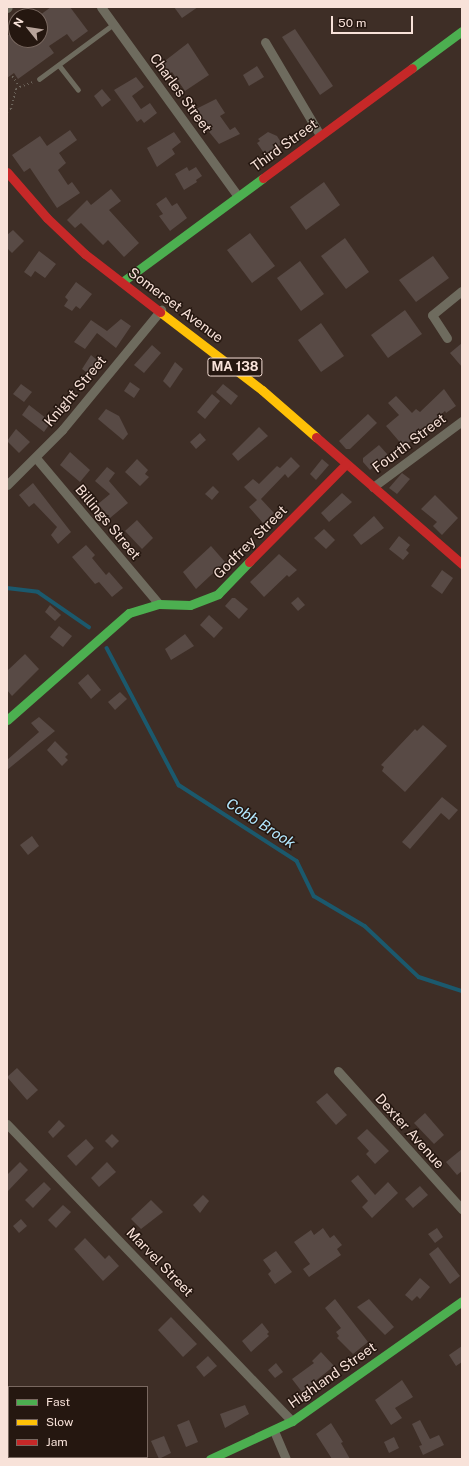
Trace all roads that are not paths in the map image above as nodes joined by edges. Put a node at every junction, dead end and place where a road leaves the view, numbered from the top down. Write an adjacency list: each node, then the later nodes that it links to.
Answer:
1 (101, 7): 2 (street, Charles Street)
2 (114, 24): 5 (lane); 10 (street, Charles Street)
3 (462, 31): 8 (street, Third Street)
4 (264, 42): 8 (street)
5 (59, 65): 6 (lane); 7 (lane)
6 (39, 79)
7 (78, 89)
8 (320, 135): 10 (street, Third Street)
9 (7, 172): 11 (street, Somerset Avenue / MA 138)
10 (238, 196): 11 (street, Third Street)
11 (122, 282): 13 (street, Somerset Avenue / MA 138)
12 (462, 291): 14 (street)
13 (161, 310): 16 (street, Knight Street); 17 (street, Somerset Avenue / MA 138)
14 (447, 338)
15 (462, 421): 19 (street, Fourth Street)
16 (36, 458): 18 (street, Knight Street); 21 (street, Billings Street)
17 (346, 464): 19 (street, Somerset Avenue / MA 138); 21 (street, Godfrey Street)
18 (7, 485)
19 (373, 487): 20 (street, Somerset Avenue / MA 138)
20 (462, 564)
21 (159, 604): 22 (street, Godfrey Street)
22 (7, 720)
23 (338, 1071): 25 (street, Dexter Avenue)
24 (7, 1124): 27 (street, Marvel Street)
25 (462, 1209)
26 (462, 1301): 27 (street, Highland Street)
27 (292, 1421): 28 (street, Highland Street)
28 (274, 1431): 29 (street, Highland Street); 30 (street)
29 (210, 1459)
30 (286, 1459)

